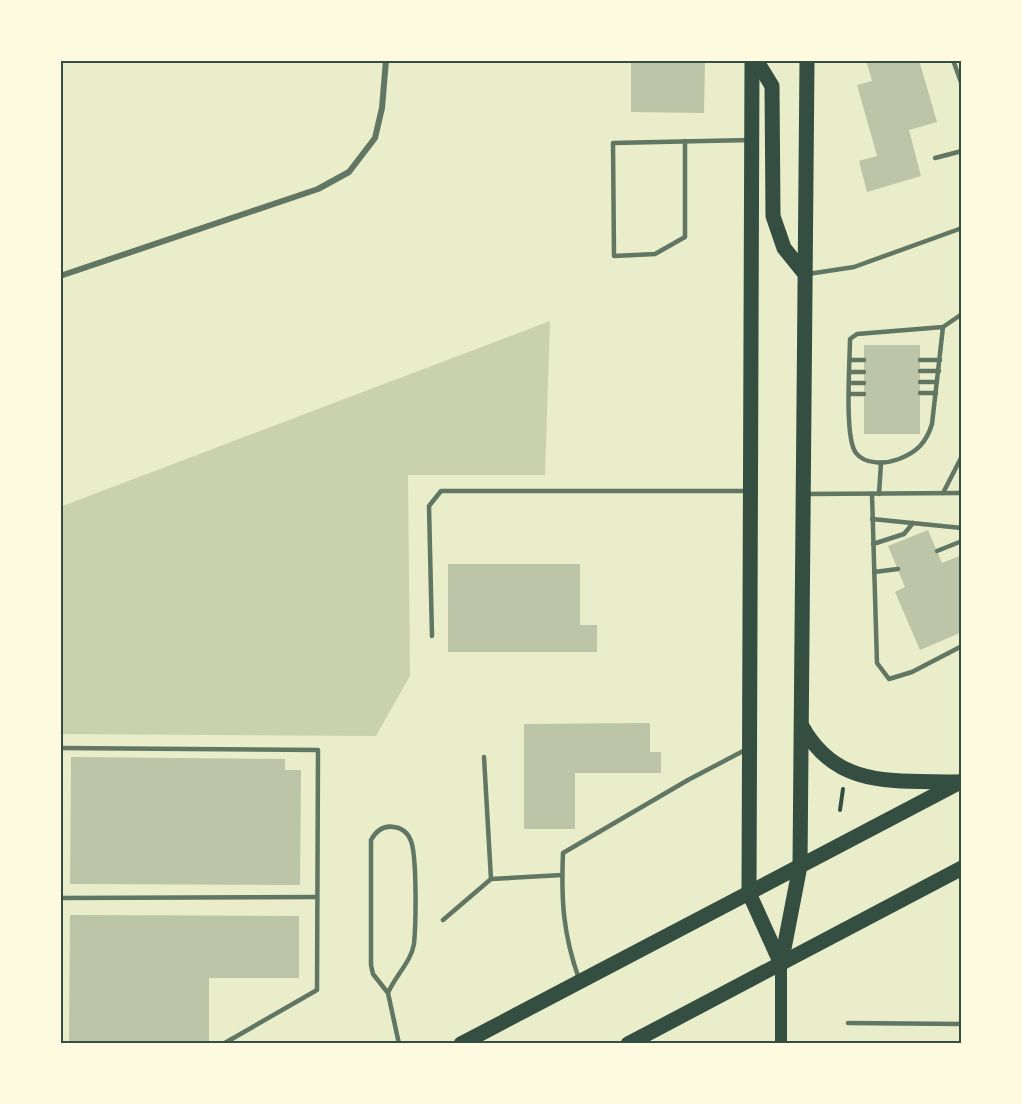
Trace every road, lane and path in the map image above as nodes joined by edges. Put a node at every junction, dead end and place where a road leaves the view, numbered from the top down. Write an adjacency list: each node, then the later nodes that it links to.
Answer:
1 (386, 60): 12 (street)
2 (754, 60): 6 (main road); 11 (main road)
3 (807, 60): 11 (main road)
4 (953, 60): 5 (lane)
5 (962, 85)
6 (753, 140): 7 (lane); 33 (main road)
7 (685, 141): 7 (lane)
8 (962, 151): 9 (lane)
9 (936, 158)
10 (962, 228): 11 (lane)
11 (805, 274): 36 (main road)
12 (60, 276)
13 (962, 314): 14 (lane)
14 (943, 327): 15 (lane); 18 (lane)
15 (850, 360): 16 (lane); 21 (lane)
16 (864, 360)
17 (920, 360): 18 (lane)
18 (940, 360): 20 (lane)
19 (920, 371): 20 (lane)
20 (939, 371): 24 (lane)
21 (850, 372): 22 (lane); 25 (lane)
22 (864, 372)
23 (920, 382): 24 (lane)
24 (937, 382): 28 (lane)
25 (850, 383): 26 (lane); 29 (lane)
26 (864, 383)
27 (920, 393): 28 (lane)
28 (936, 393): 32 (lane)
29 (850, 394): 30 (lane); 32 (lane)
30 (864, 394)
31 (962, 456): 34 (lane)
32 (881, 463): 38 (lane)
33 (751, 491): 47 (lane); 51 (main road)
34 (943, 493): 35 (lane); 38 (lane)
35 (962, 493)
36 (803, 494): 37 (lane); 49 (main road)
37 (872, 494): 38 (lane); 39 (lane)
38 (879, 494)
39 (872, 519): 40 (lane); 43 (lane)
40 (913, 523): 41 (lane); 43 (lane)
41 (962, 528)
42 (962, 541): 44 (lane)
43 (873, 544): 46 (lane)
44 (937, 551)
45 (898, 569): 46 (lane)
46 (874, 572): 48 (lane)
47 (432, 636)
48 (962, 646)
49 (801, 724): 54 (main road); 57 (main road)
50 (60, 748): 53 (lane); 62 (lane)
51 (750, 748): 59 (lane); 61 (main road)
52 (484, 757): 60 (lane)
53 (60, 763)
54 (961, 782): 57 (main road)
55 (844, 785): 56 (path)
56 (840, 810)
57 (800, 866): 61 (main road); 65 (main road)
58 (962, 868): 65 (main road)
59 (562, 875): 60 (lane); 66 (lane)
60 (491, 879): 64 (lane)
61 (749, 892): 65 (main road); 66 (main road)
62 (317, 897): 63 (lane); 70 (lane)
63 (60, 898)
64 (443, 920)
65 (781, 964): 73 (main road); 74 (main road)
66 (580, 981): 72 (main road)
67 (388, 993): 67 (lane); 71 (lane)
68 (848, 1023): 69 (lane)
69 (962, 1024)
70 (223, 1044)
71 (399, 1044)
72 (461, 1044)
73 (628, 1044)
74 (781, 1044)

